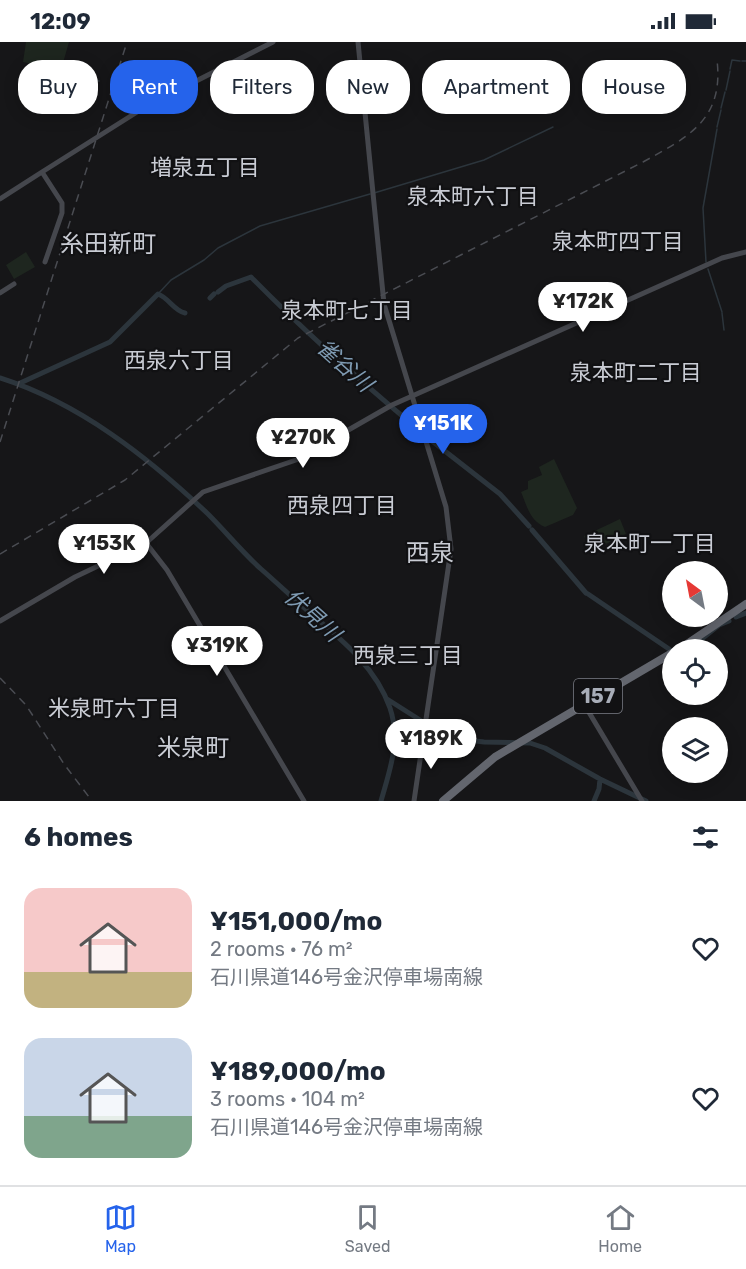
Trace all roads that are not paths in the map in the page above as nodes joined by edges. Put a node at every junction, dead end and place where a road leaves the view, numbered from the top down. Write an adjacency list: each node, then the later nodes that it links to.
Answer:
1 (273, 42): 3 (main road)
2 (358, 42): 9 (main road)
3 (42, 172): 4 (main road); 6 (main road)
4 (0, 199)
5 (746, 252): 9 (main road)
6 (45, 262)
7 (14, 284): 8 (main road)
8 (0, 292)
9 (413, 396): 10 (main road); 17 (main road)
10 (146, 543): 12 (main road); 16 (main road)
11 (746, 604): 13 (highway)
12 (0, 621)
13 (694, 639)
14 (662, 659): 15 (highway, 157)
15 (584, 704): 18 (highway, 157); 19 (main road)
16 (304, 801)
17 (414, 801)
18 (442, 801)
19 (642, 801)

